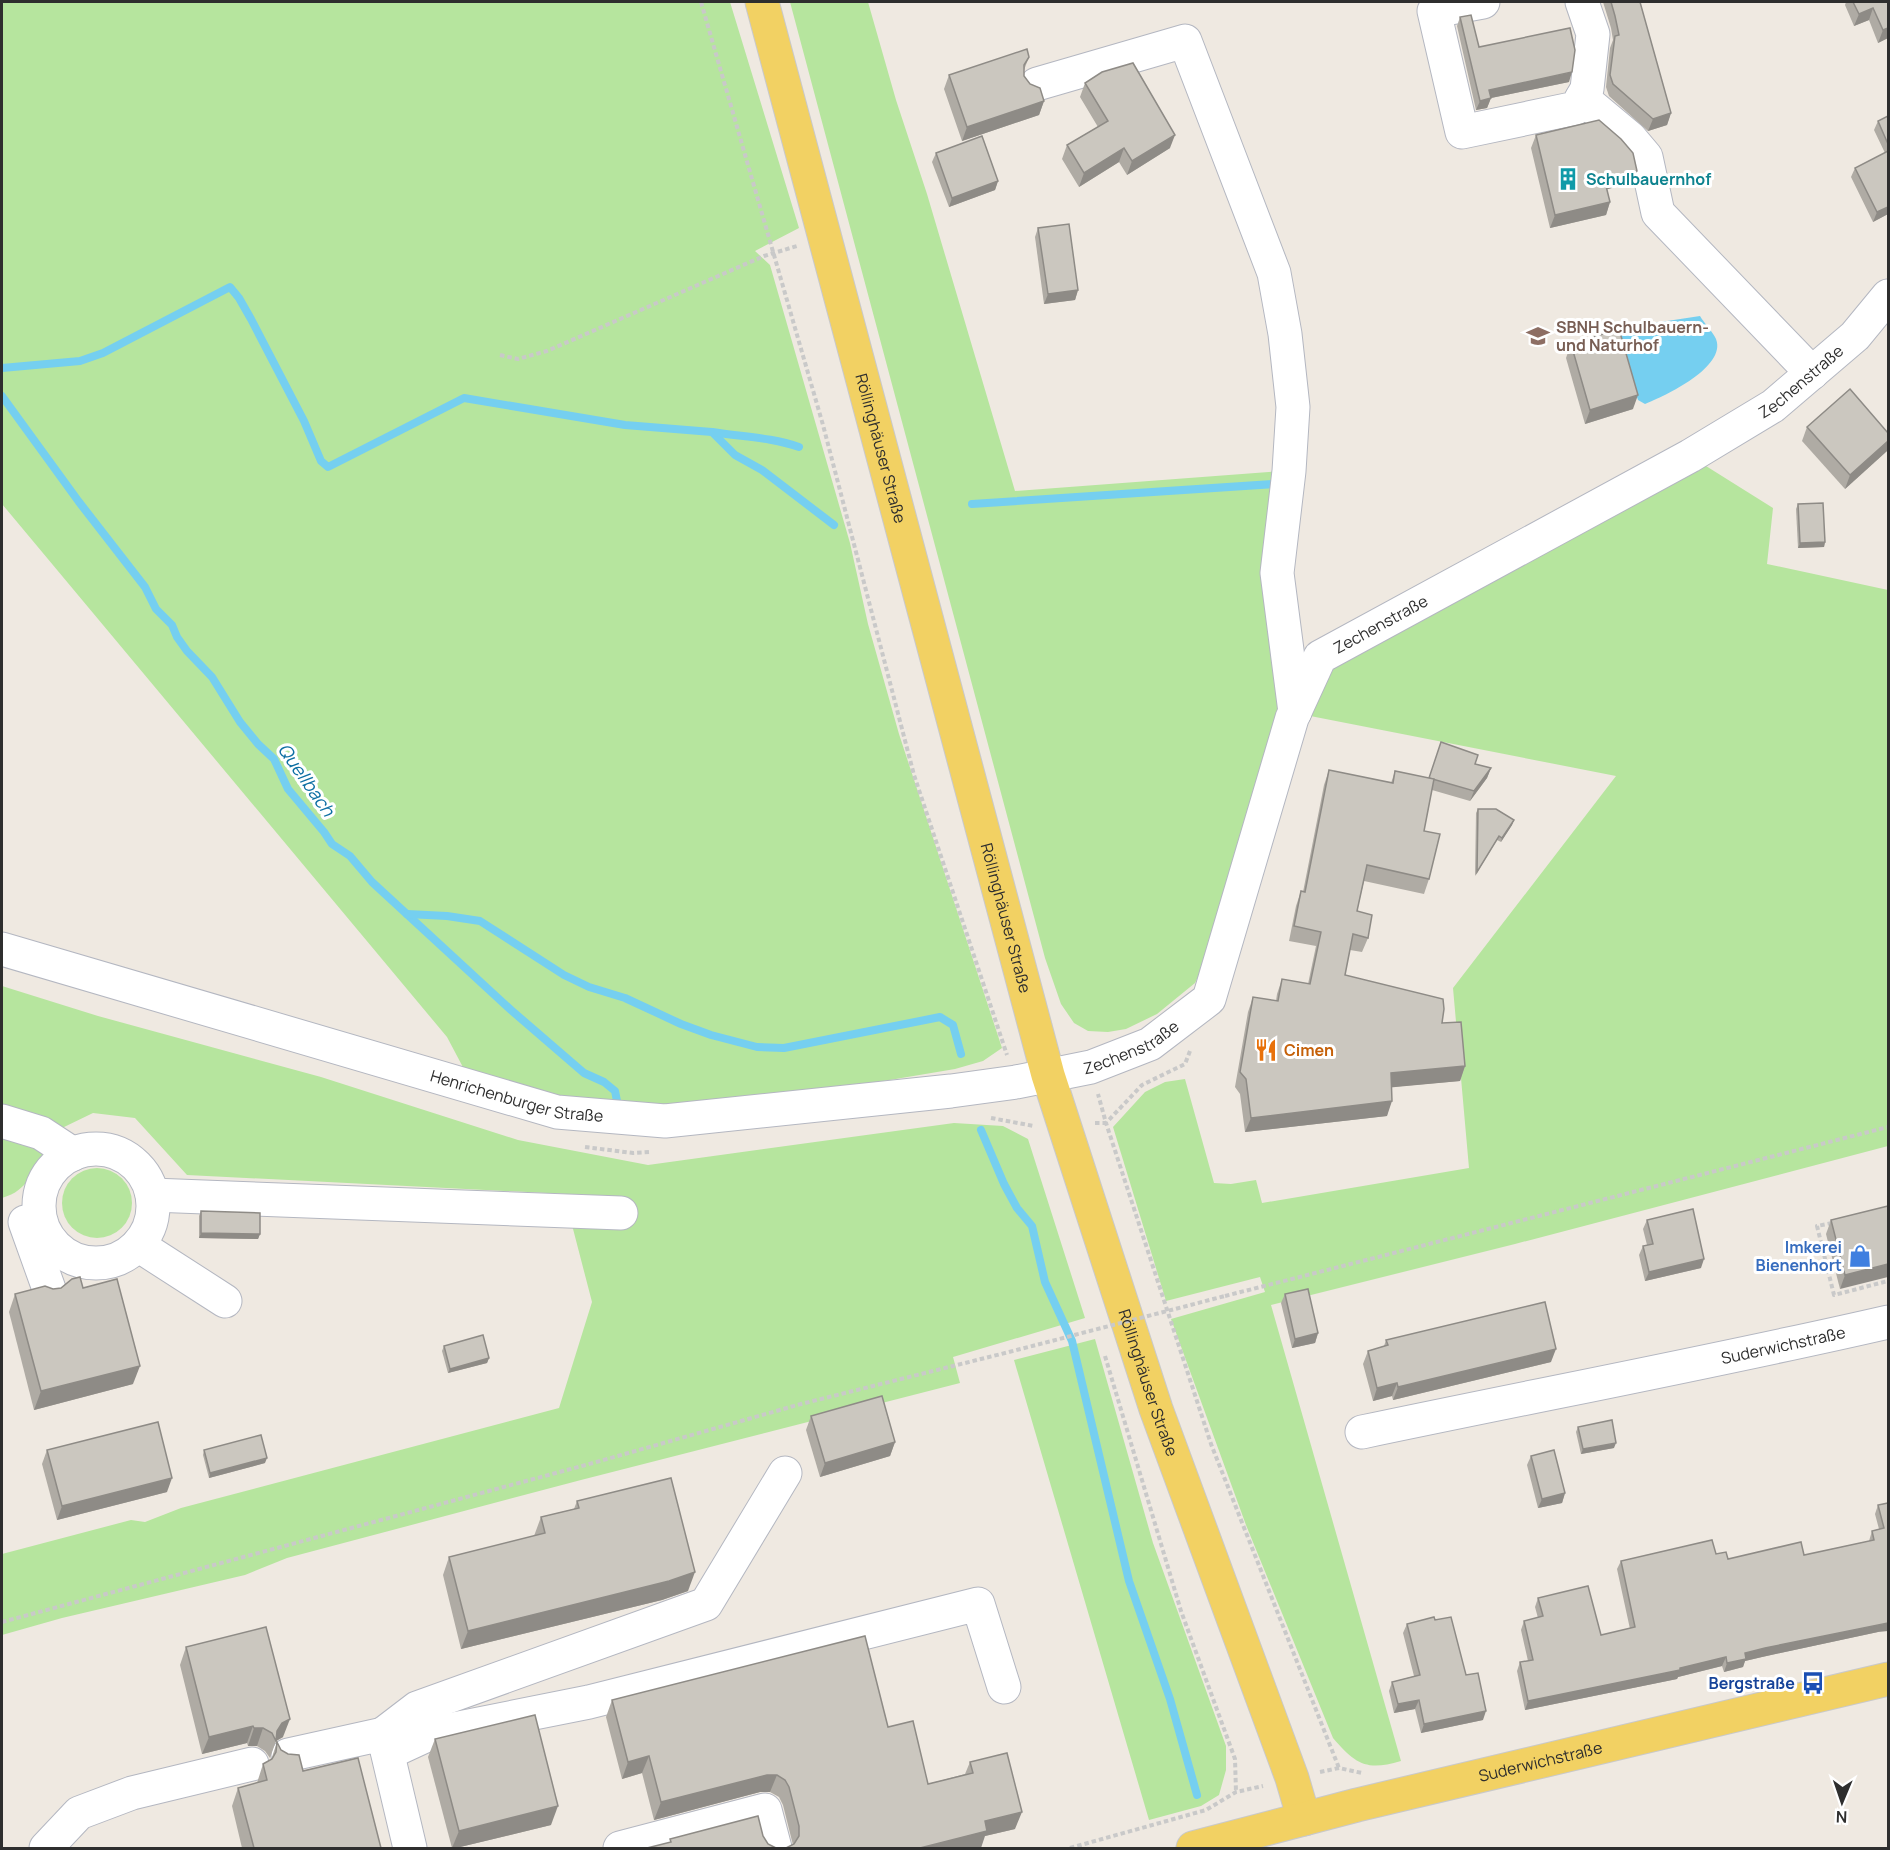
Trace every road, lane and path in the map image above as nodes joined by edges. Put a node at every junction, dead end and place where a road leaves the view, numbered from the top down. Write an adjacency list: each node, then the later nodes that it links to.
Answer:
1 (701, 2): 9 (path)
2 (762, 2): 8 (main road, Röllinghäuser Straße)
3 (1483, 2): 5 (street)
4 (1582, 2): 7 (street)
5 (1433, 6): 7 (street)
6 (1037, 84): 13 (street)
7 (1582, 98): 12 (street)
8 (825, 238): 9 (path); 17 (main road, Röllinghäuser Straße)
9 (774, 253): 11 (path); 16 (path)
10 (1888, 296): 12 (street, Zechenstraße)
11 (500, 355)
12 (1812, 373): 13 (street, Zechenstraße)
13 (1295, 713): 17 (street, Zechenstraße)
14 (2, 949): 17 (street, Henrichenburger Straße)
15 (1193, 1042): 43 (path)
16 (1004, 1046)
17 (1048, 1076): 44 (main road, Röllinghäuser Straße)
18 (2, 1121): 22 (street)
19 (1032, 1126): 21 (path)
20 (1888, 1126): 37 (path, bridge)
21 (1035, 1137)
22 (73, 1154): 23 (street); 25 (street)
23 (152, 1195): 24 (street); 27 (street)
24 (621, 1213)
25 (22, 1221): 27 (street); 29 (street)
26 (1838, 1221): 28 (path)
27 (138, 1245): 30 (street)
28 (1888, 1281)
29 (49, 1289)
30 (225, 1301)
31 (1094, 1319): 33 (path)
32 (1888, 1322): 35 (street, Suderwichstraße)
33 (1097, 1330)
34 (1104, 1353): 49 (path)
35 (1362, 1432)
36 (785, 1473): 40 (street)
37 (2, 1622)
38 (1888, 1679): 44 (main road, Suderwichstraße)
39 (1004, 1687): 40 (street)
40 (385, 1744): 41 (street); 46 (street)
41 (288, 1755)
42 (252, 1764): 45 (street)
43 (1338, 1768)
44 (1304, 1819): 50 (main road, Suderwichstraße)
45 (46, 1848)
46 (410, 1848)
47 (620, 1848): 48 (street)
48 (775, 1848)
49 (1073, 1848)
50 (1193, 1848)

